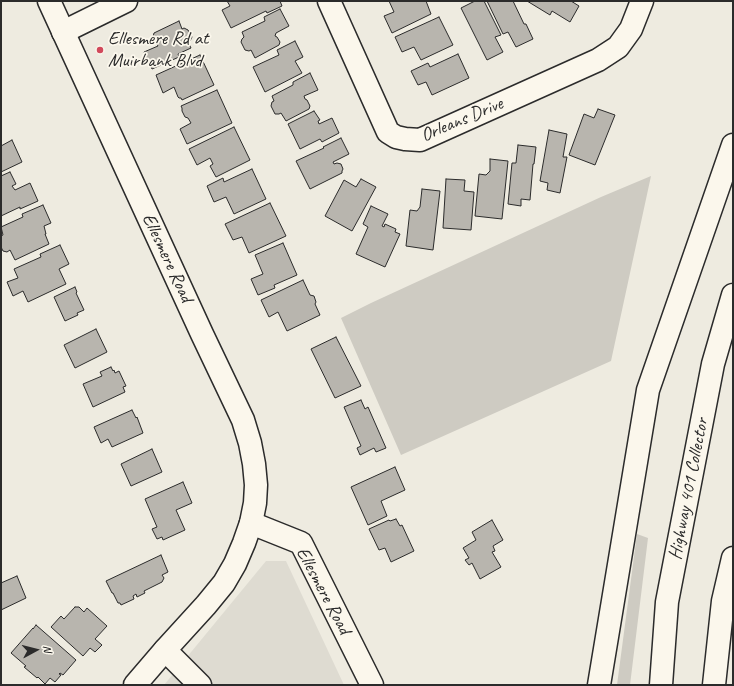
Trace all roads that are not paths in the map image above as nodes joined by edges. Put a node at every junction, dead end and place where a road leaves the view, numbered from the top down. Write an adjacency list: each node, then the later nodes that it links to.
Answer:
1 (48, 1): 5 (main road, Ellesmere Road)
2 (126, 1): 5 (main road)
3 (329, 1): 4 (main road, Orleans Drive)
4 (642, 1)
5 (63, 32): 8 (main road, Ellesmere Road)
6 (733, 146): 14 (main road)
7 (733, 295): 15 (main road, Highway 401 Collector)
8 (251, 523): 10 (main road, Ellesmere Road); 13 (main road, Ellesmere Road)
9 (733, 558): 16 (main road)
10 (165, 650): 11 (main road, Ellesmere Road); 12 (main road)
11 (136, 685)
12 (200, 685)
13 (372, 685)
14 (599, 685)
15 (662, 685)
16 (714, 685)

